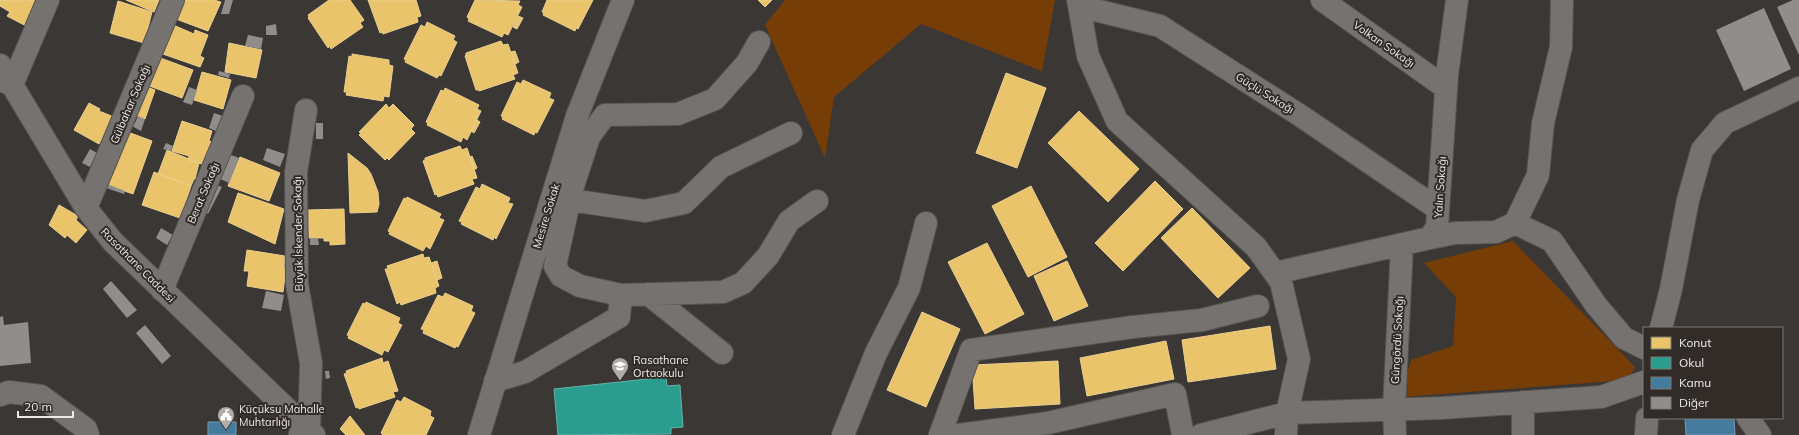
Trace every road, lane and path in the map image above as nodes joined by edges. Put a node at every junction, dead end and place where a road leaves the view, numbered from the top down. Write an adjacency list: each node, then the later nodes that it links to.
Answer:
1 (48, 0): 10 (street)
2 (174, 0): 18 (street, Gülbahar Sokağı)
3 (623, 0): 32 (street, Mesire Sokak)
4 (1322, 0): 11 (street, Volkan Sokağı)
5 (1456, 0): 11 (street, Yalın Sokağı)
6 (1562, 0): 21 (street)
7 (1078, 3): 19 (street, Güçlü Sokağı); 24 (street)
8 (759, 42): 16 (street)
9 (0, 65): 10 (street, Rasathane Caddesi)
10 (6, 82): 18 (street, Rasathane Caddesi)
11 (1446, 88): 19 (street, Yalın Sokağı)
12 (1799, 88): 29 (street)
13 (243, 96): 25 (street, Berat Sokağı)
14 (306, 110): 40 (street, Büyük İskender Sokağı)
15 (791, 133): 16 (street)
16 (570, 200): 27 (street)
17 (818, 201): 26 (street)
18 (86, 208): 25 (street, Rasathane Caddesi)
19 (1438, 209): 22 (street, Yalın Sokağı)
20 (926, 223): 43 (street)
21 (1515, 223): 22 (street); 30 (street)
22 (1430, 238): 23 (street)
23 (1402, 245): 24 (street); 36 (street, Güngördü Sokağı)
24 (1274, 273): 37 (street)
25 (162, 290): 40 (street, Rasathane Caddesi)
26 (648, 294): 27 (street); 31 (street)
27 (621, 295): 32 (street)
28 (1258, 306): 44 (street)
29 (1662, 327)
30 (1643, 348)
31 (722, 353)
32 (495, 381): 42 (street, Mesire Sokak)
33 (1643, 382): 35 (street)
34 (0, 395): 41 (street)
35 (1523, 402): 36 (street); 50 (street)
36 (1394, 409): 37 (street); 49 (street, Güngördü Sokağı)
37 (1287, 413): 47 (street); 48 (street)
38 (1647, 419): 51 (street)
39 (1749, 419): 52 (street)
40 (306, 434)
41 (88, 435)
42 (479, 435)
43 (843, 435)
44 (940, 435)
45 (958, 435): 46 (street)
46 (1183, 435)
47 (1201, 435)
48 (1286, 435)
49 (1395, 435)
50 (1522, 435)
51 (1646, 435)
52 (1760, 435)

